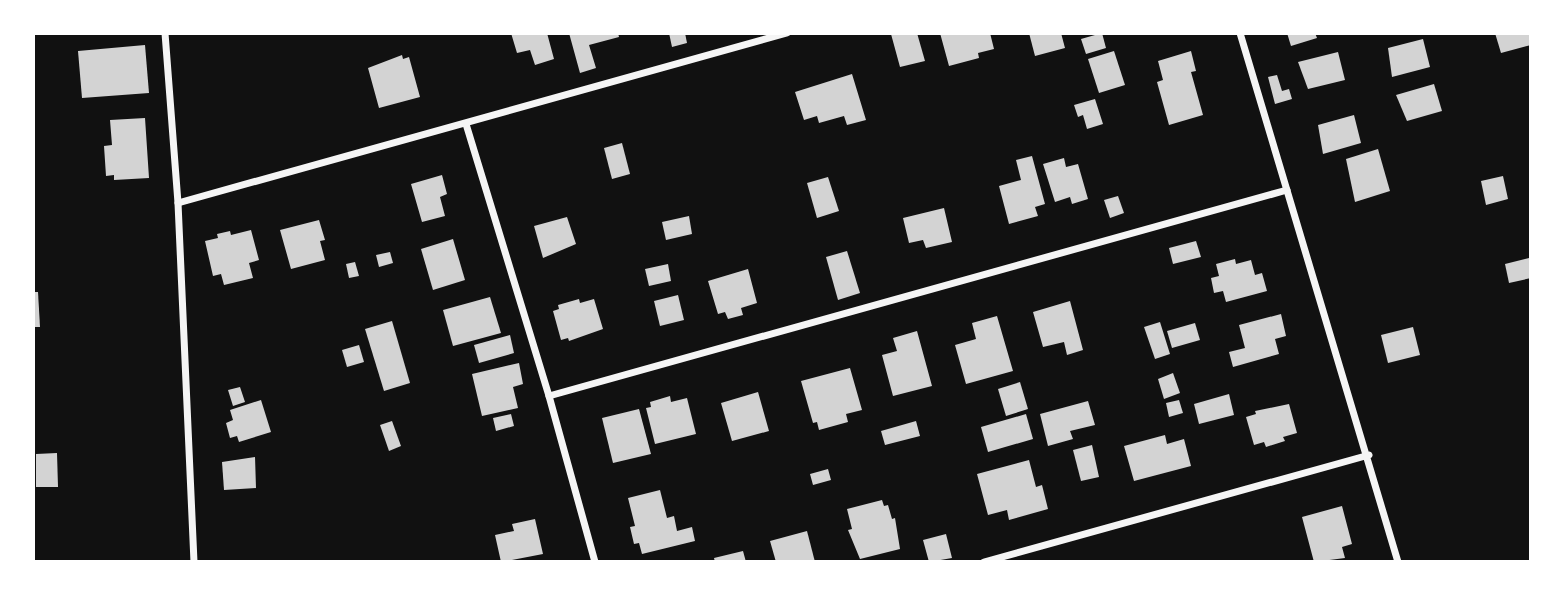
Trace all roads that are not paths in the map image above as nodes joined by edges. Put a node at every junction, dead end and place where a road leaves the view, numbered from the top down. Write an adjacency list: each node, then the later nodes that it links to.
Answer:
1 (165, 33): 6 (street)
2 (787, 33): 4 (street)
3 (1240, 33): 5 (street)
4 (466, 124): 6 (street); 7 (street)
5 (1287, 190): 7 (street); 8 (street)
6 (178, 203): 9 (street)
7 (549, 396): 10 (street)
8 (1369, 454): 11 (street); 12 (street)
9 (194, 562)
10 (595, 562)
11 (984, 562)
12 (1398, 562)

